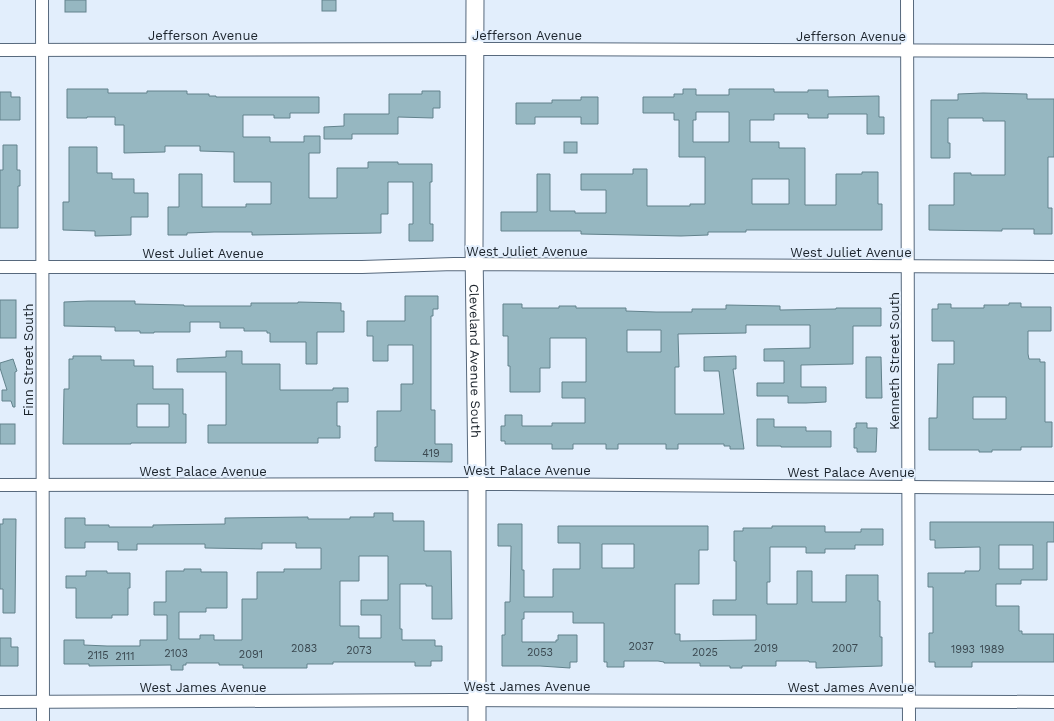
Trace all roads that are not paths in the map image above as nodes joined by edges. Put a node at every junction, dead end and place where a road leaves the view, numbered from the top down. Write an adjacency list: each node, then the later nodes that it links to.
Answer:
1 (42, 0): 6 (street, Finn Street South)
2 (475, 0): 4 (street, Cleveland Avenue South)
3 (907, 0): 7 (street, Kenneth Street South)
4 (475, 49): 6 (street, Jefferson Avenue); 7 (street, Jefferson Avenue); 9 (street, Cleveland Avenue South)
5 (0, 50): 6 (street, Jefferson Avenue)
6 (42, 50): 10 (street, Finn Street South)
7 (906, 50): 8 (street, Jefferson Avenue); 12 (street, Kenneth Street South)
8 (1054, 51)
9 (474, 264): 10 (street, West Juliet Avenue); 12 (street, West Juliet Avenue); 14 (street, Cleveland Avenue South)
10 (42, 266): 11 (street, West Juliet Avenue); 16 (street, Finn Street South)
11 (0, 267)
12 (908, 267): 13 (street, West Juliet Avenue); 17 (street, Kenneth Street South)
13 (1054, 267)
14 (477, 484): 16 (street, West Palace Avenue); 17 (street, West Palace Avenue); 19 (street, Cleveland Avenue South)
15 (0, 485): 16 (street, West Palace Avenue)
16 (42, 485): 21 (street, Finn Street South)
17 (908, 487): 18 (street, West Palace Avenue); 22 (street, Kenneth Street South)
18 (1054, 488)
19 (477, 700): 21 (street, West James Avenue); 22 (street, West James Avenue); 25 (street, Cleveland Avenue South)
20 (0, 702): 21 (street, West James Avenue)
21 (42, 702): 24 (street, Finn Street South)
22 (909, 702): 23 (street, West James Avenue); 26 (street, Kenneth Street South)
23 (1054, 702)
24 (42, 721)
25 (477, 721)
26 (909, 721)

